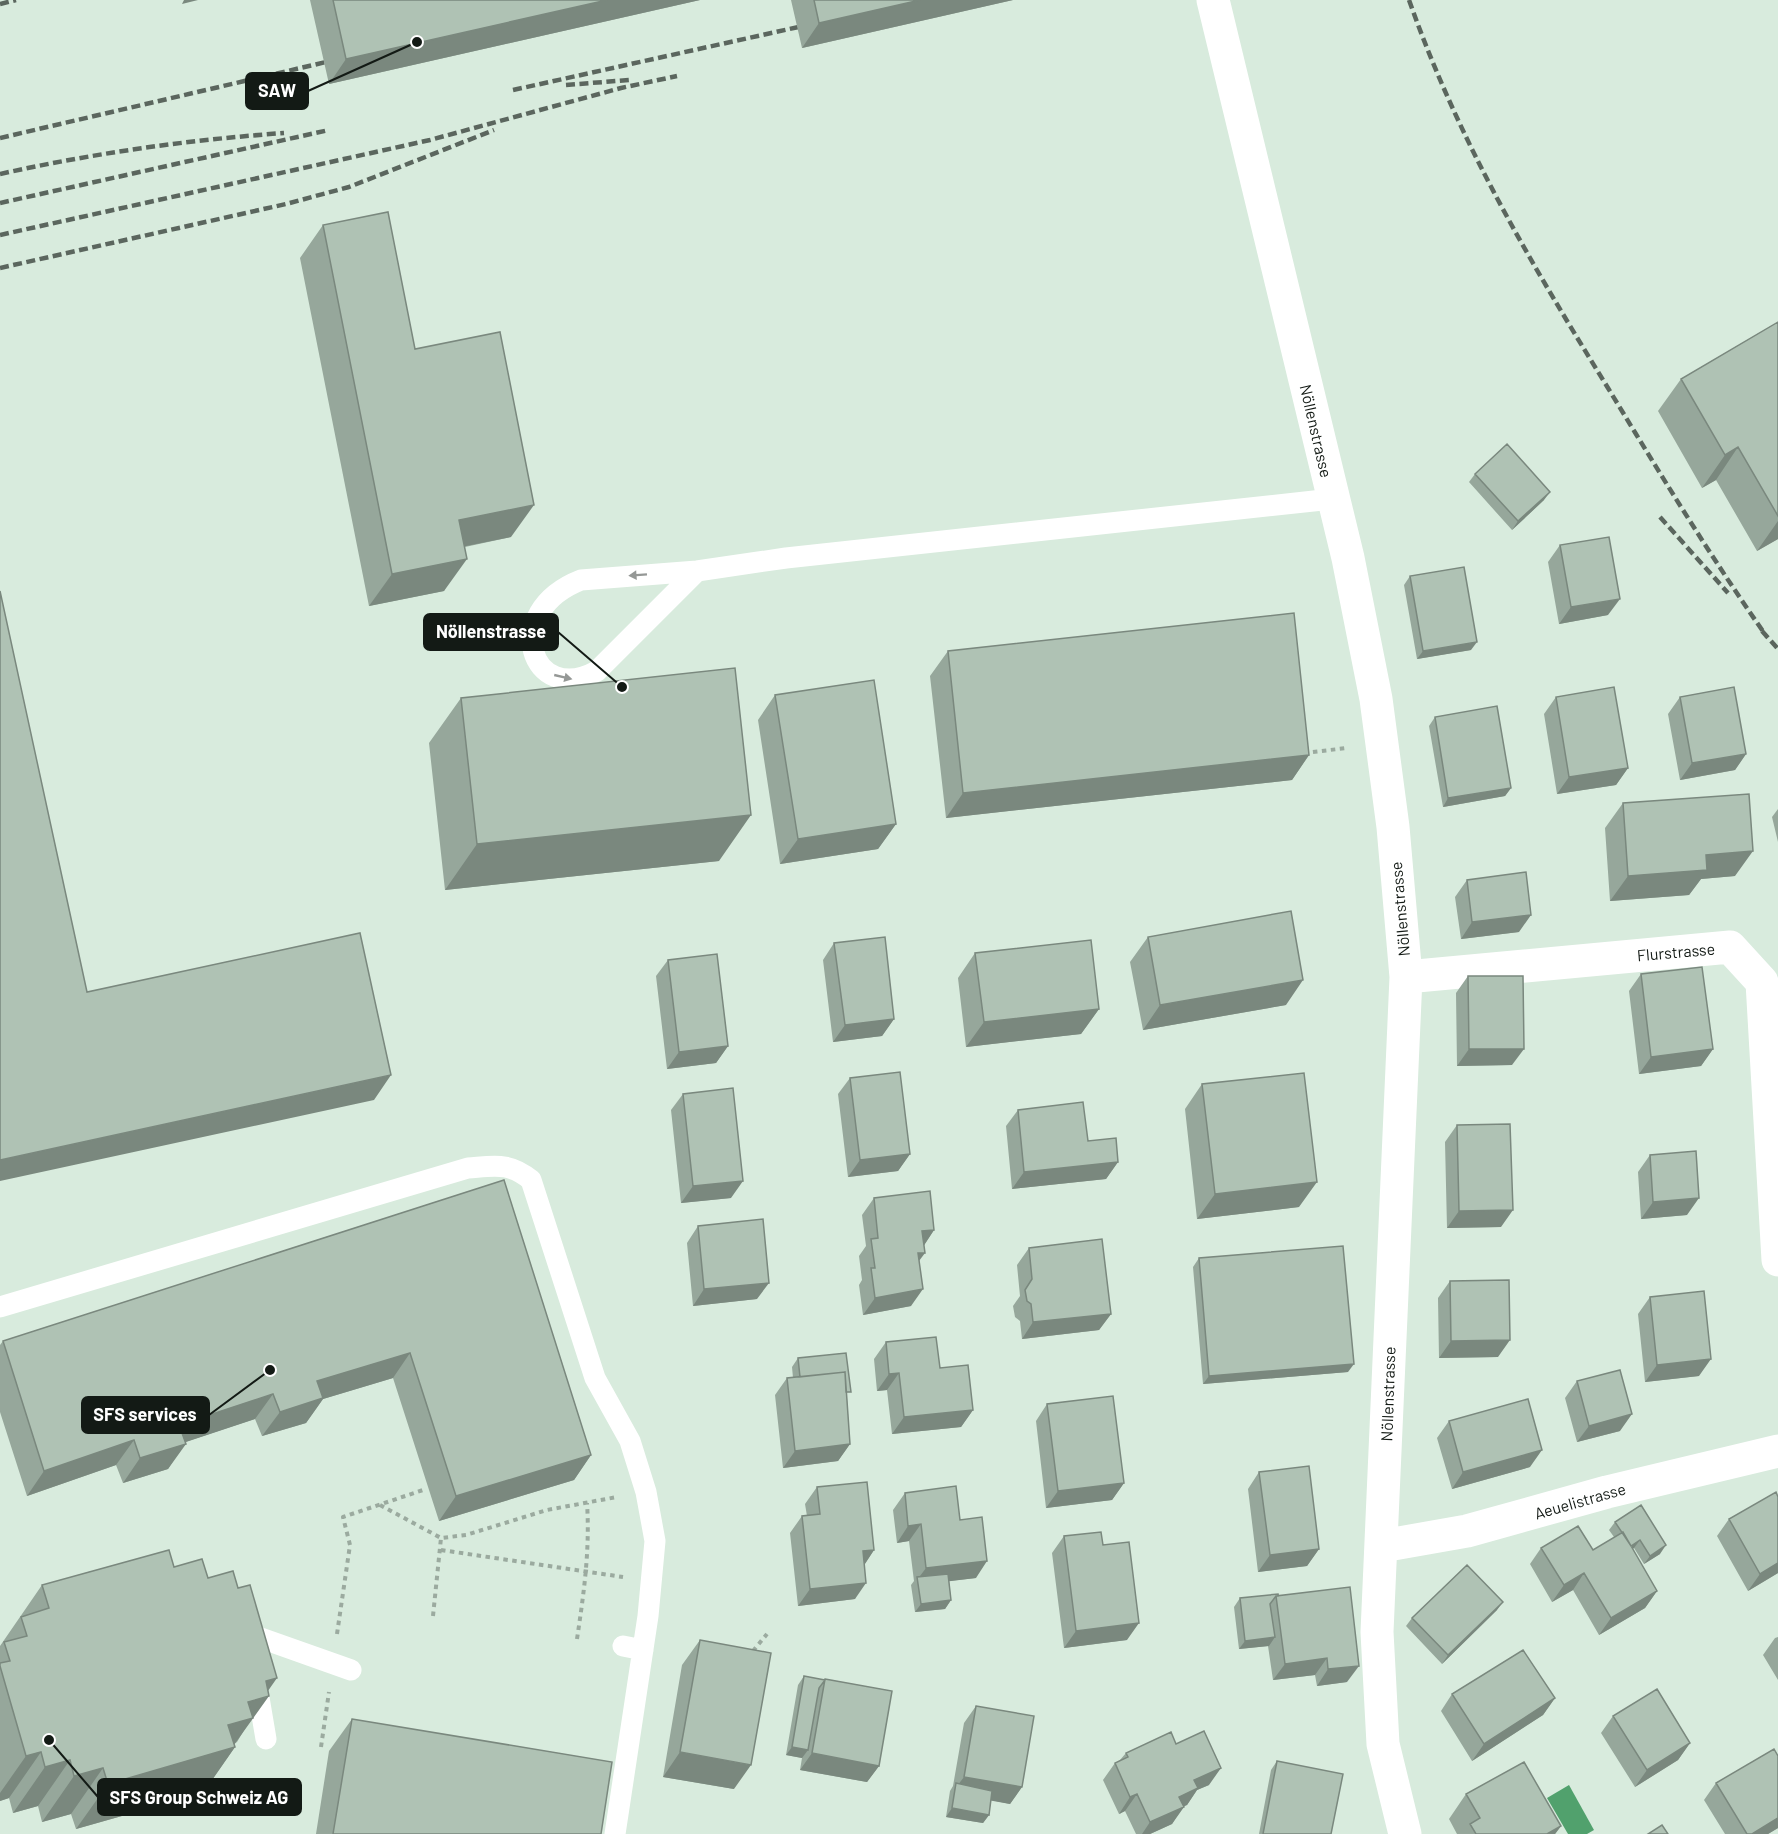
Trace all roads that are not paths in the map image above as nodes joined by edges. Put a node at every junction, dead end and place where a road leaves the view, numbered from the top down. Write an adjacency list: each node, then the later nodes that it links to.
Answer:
1 (1213, 0): 2 (street, Nöllenstrasse)
2 (1332, 499): 3 (lane); 4 (street, Nöllenstrasse)
3 (697, 571): 3 (lane, one-way to 3)
4 (1406, 977): 5 (street, Flurstrasse); 8 (street, Nöllenstrasse)
5 (1778, 1260)
6 (0, 1307): 13 (lane)
7 (1778, 1451): 8 (street, Aeuelistrasse)
8 (1382, 1546): 14 (street, Nöllenstrasse)
9 (217, 1623): 10 (lane)
10 (265, 1639): 11 (lane); 12 (lane)
11 (342, 1666)
12 (266, 1739)
13 (615, 1834)
14 (1405, 1834)

